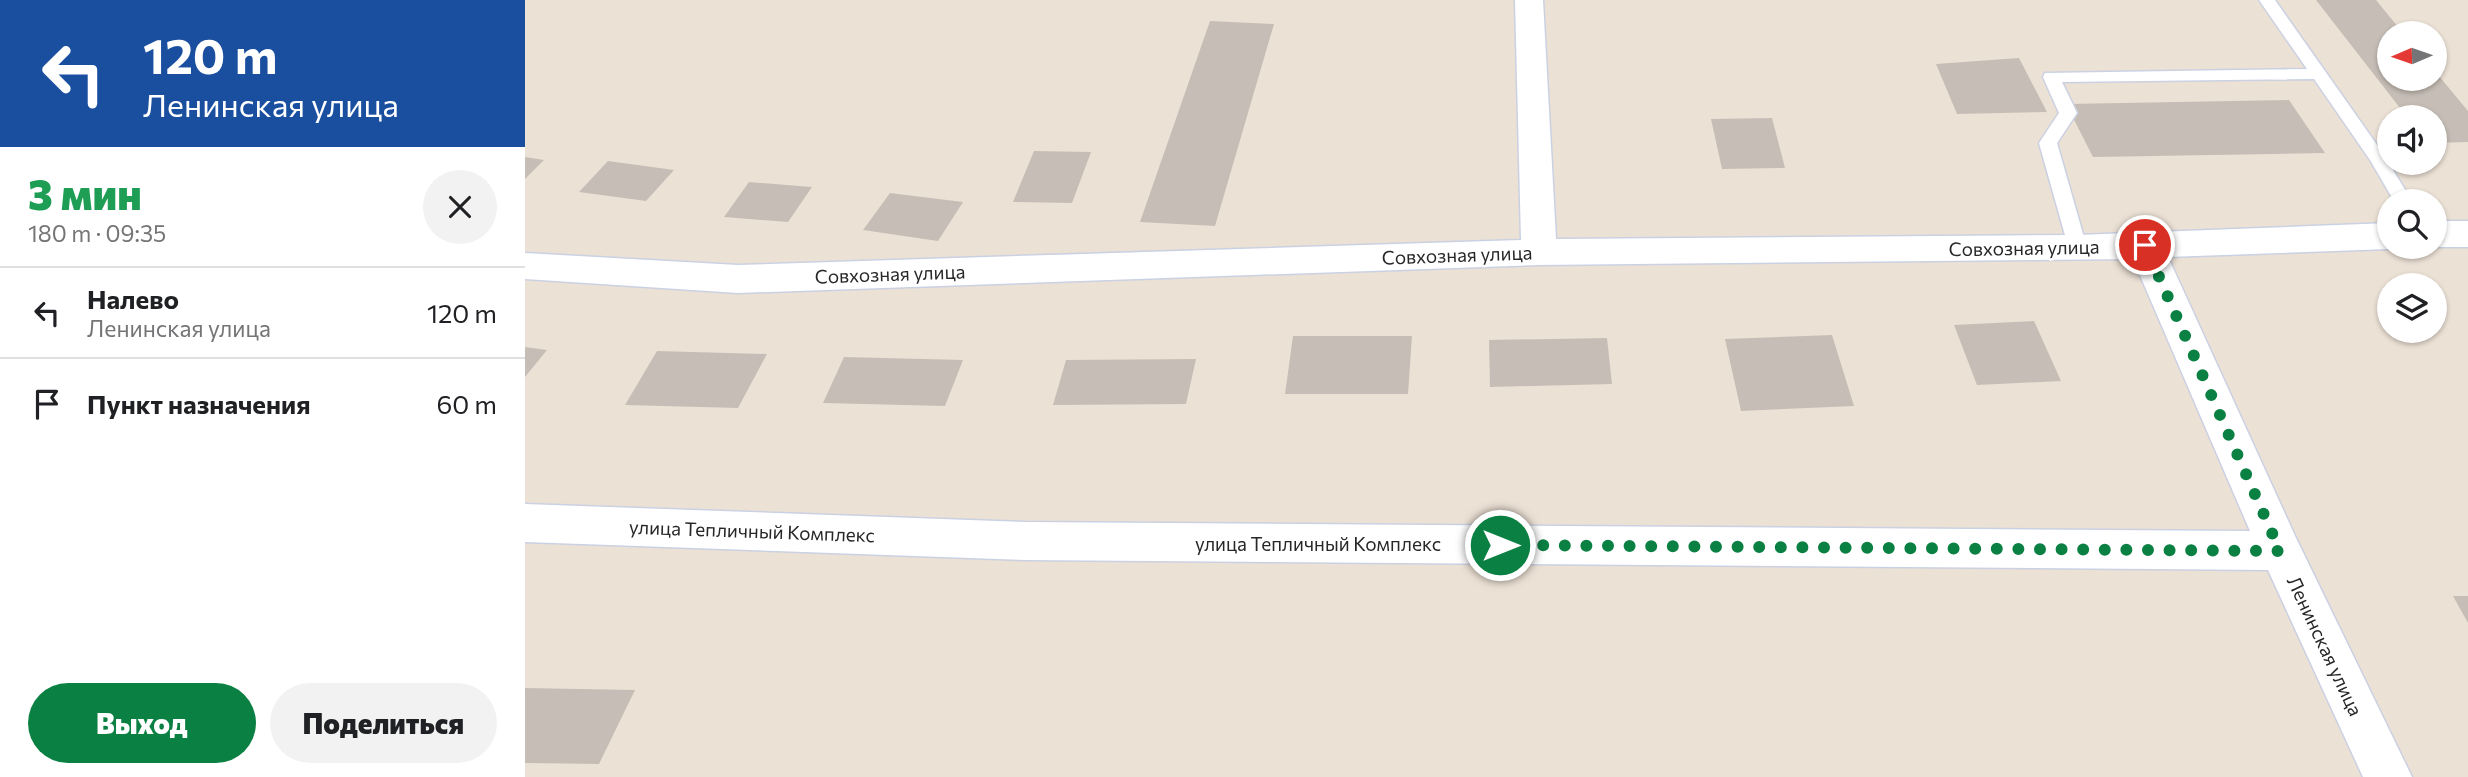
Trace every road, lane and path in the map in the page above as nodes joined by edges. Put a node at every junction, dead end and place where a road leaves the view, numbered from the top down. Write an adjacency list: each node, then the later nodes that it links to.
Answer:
1 (1528, 0): 10 (street)
2 (2267, 0): 3 (lane)
3 (2319, 74): 4 (lane); 9 (lane)
4 (2396, 189)
5 (2447, 234): 6 (street)
6 (2468, 234)
7 (2377, 236): 8 (street, Совхозная улица)
8 (2145, 245): 9 (street, Совхозная улица); 13 (street, Ленинская улица)
9 (2077, 248): 10 (street, Совхозная улица)
10 (1539, 252): 11 (street, Совхозная улица)
11 (528, 270)
12 (525, 523): 13 (street, улица Тепличный Комплекс)
13 (2280, 551): 14 (street, Ленинская улица)
14 (2388, 777)

